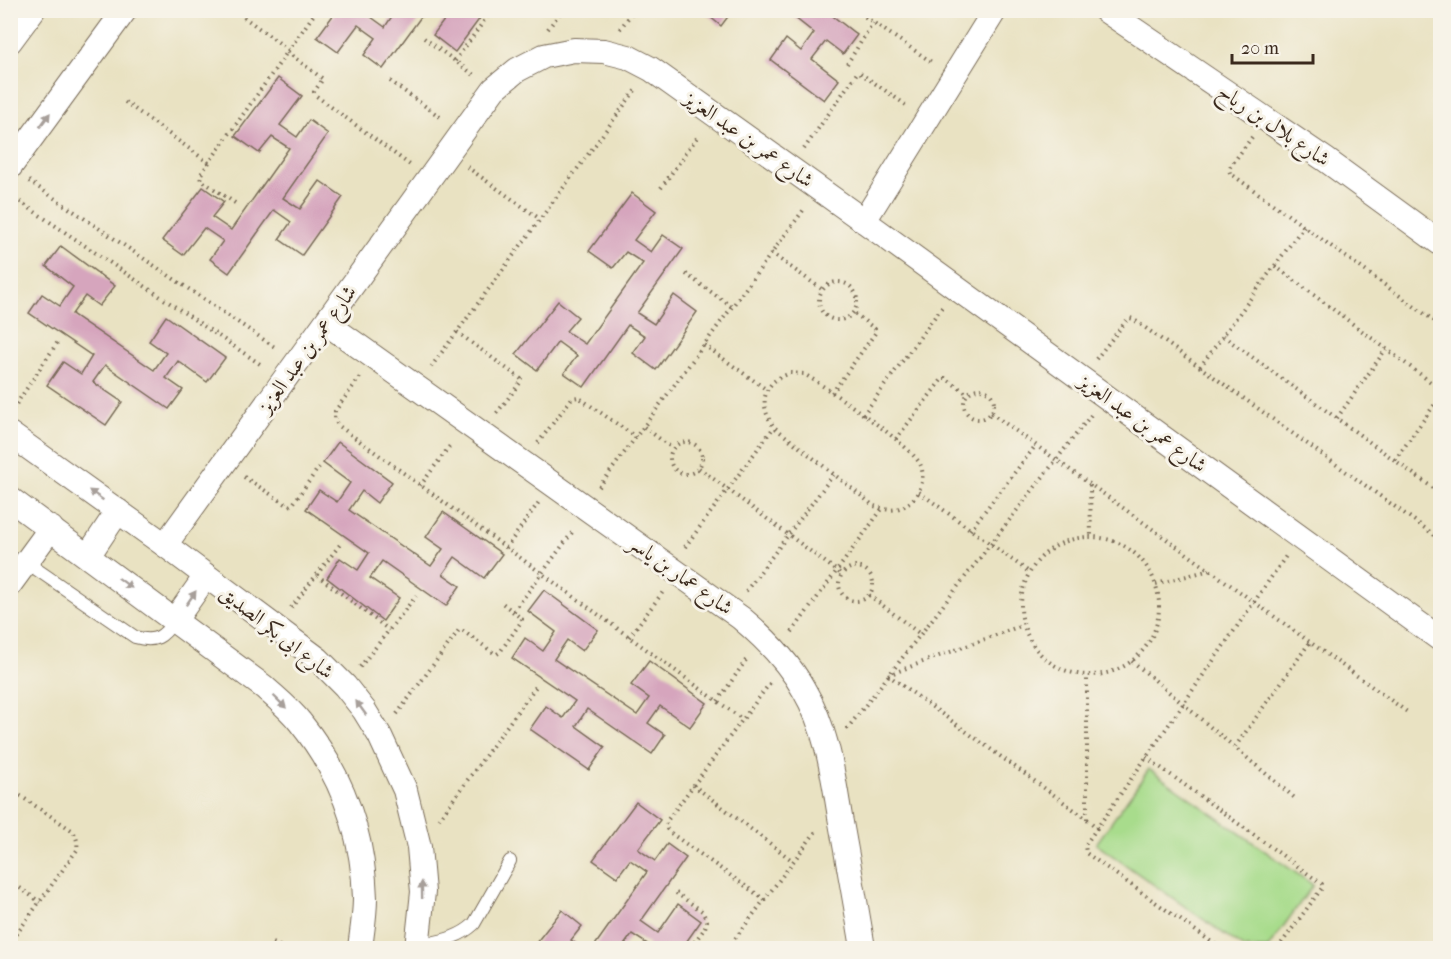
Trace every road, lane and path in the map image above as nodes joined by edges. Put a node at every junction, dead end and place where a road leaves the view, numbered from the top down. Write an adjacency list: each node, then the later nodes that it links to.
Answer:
1 (33, 10): 11 (street)
2 (125, 10): 27 (street, one-way to 2)
3 (234, 10): 12 (path)
4 (317, 10): 12 (path)
5 (492, 10): 13 (path)
6 (855, 10): 9 (path)
7 (995, 10): 16 (street)
8 (1105, 10): 22 (street, شارع بلال بن رباح)
9 (873, 23): 14 (path); 16 (path)
10 (424, 38): 13 (path)
11 (10, 41)
12 (288, 51): 25 (path); 28 (path)
13 (455, 61): 18 (path)
14 (847, 64)
15 (651, 69): 18 (street, شارع عمر بن عبد العزيز); 20 (street, شارع عمر بن عبد العزيز); 33 (path)
16 (954, 76): 21 (street)
17 (390, 81): 23 (path)
18 (494, 89): 23 (street, شارع عمر بن عبد العزيز)
19 (125, 102): 25 (path)
20 (714, 114): 26 (street, شارع عمر بن عبد العزيز); 29 (path)
21 (927, 119): 26 (path); 34 (street)
22 (1265, 119): 35 (path); 36 (street, شارع بلال بن رباح)
23 (462, 134): 24 (street, شارع عمر بن عبد العزيز)
24 (447, 153): 28 (street, شارع عمر بن عبد العزيز); 33 (path)
25 (209, 163): 32 (path)
26 (790, 168): 30 (street, شارع عمر بن عبد العزيز)
27 (15, 171): 55 (path)
28 (429, 179): 46 (street, شارع عمر بن عبد العزيز)
29 (661, 188)
30 (819, 188): 34 (street, شارع عمر بن عبد العزيز); 37 (path)
31 (10, 195): 55 (path)
32 (235, 203)
33 (540, 219): 48 (path)
34 (864, 220): 40 (street, شارع عمر بن عبد العزيز)
35 (1304, 226): 38 (path); 47 (path)
36 (1440, 243)
37 (771, 253): 41 (path); 43 (path)
38 (1275, 266): 49 (path); 52 (path)
39 (686, 274): 43 (path)
40 (956, 287): 56 (street, شارع عمر بن عبد العزيز); 66 (path)
41 (823, 290): 45 (path); 45 (path)
42 (10, 306): 44 (path)
43 (732, 307): 51 (path)
44 (18, 312)
45 (854, 312): 60 (path)
46 (326, 323): 53 (street, شارع عمار بن ياسر); 55 (street, شارع عمر بن عبد العزيز)
47 (1440, 325)
48 (457, 332): 57 (path); 70 (path)
49 (1223, 336): 54 (path); 67 (path)
50 (59, 340): 64 (path)
51 (704, 345): 59 (path); 68 (path)
52 (1386, 349): 58 (path); 67 (path)
53 (375, 358): 57 (street, شارع عمار بن ياسر); 85 (path)
54 (1200, 367): 56 (path); 98 (path)
55 (290, 371): 79 (street, شارع عمر بن عبد العزيز)
56 (1081, 378): 62 (street, شارع عمر بن عبد العزيز)
57 (417, 387): 70 (street, شارع عمار بن ياسر)
58 (1440, 389)
59 (767, 390): 60 (path); 69 (path)
60 (832, 393): 66 (path)
61 (968, 394): 65 (path); 65 (path); 73 (path)
62 (1106, 396): 76 (path); 97 (street, شارع عمر بن عبد العزيز)
63 (1440, 397): 77 (path)
64 (10, 412)
65 (991, 413): 74 (path)
66 (863, 415): 73 (path)
67 (1337, 418): 77 (path)
68 (644, 427): 72 (path); 75 (path)
69 (774, 427): 82 (path); 86 (path)
70 (474, 428): 78 (street, شارع عمار بن ياسر); 85 (path)
71 (10, 434): 92 (street, شارع ابى بكر الصديق, one-way to 71)
72 (636, 437): 78 (path); 90 (path)
73 (896, 440): 87 (path)
74 (1036, 445): 76 (path); 94 (path)
75 (672, 448): 81 (path); 81 (path)
76 (1056, 460): 84 (path); 100 (path)
77 (1395, 460): 88 (path)
78 (524, 463): 83 (street, شارع عمار بن ياسر)
79 (224, 464): 80 (path); 101 (street, شارع عمر بن عبد العزيز)
80 (319, 467)
81 (699, 468): 86 (path)
82 (834, 474): 91 (path); 95 (path)
83 (552, 483): 90 (street, شارع عمار بن ياسر); 102 (path)
84 (1090, 484): 96 (path); 106 (path)
85 (420, 486): 102 (path)
86 (728, 489): 95 (path); 105 (path)
87 (919, 492): 91 (path); 94 (path)
88 (1440, 493)
89 (10, 499): 93 (street)
90 (587, 508): 105 (street, شارع عمار بن ياسر); 109 (path)
91 (882, 509): 107 (path)
92 (118, 511): 101 (street, شارع ابى بكر الصديق); 103 (street)
93 (51, 528): 103 (street); 104 (street)
94 (970, 530): 100 (path)
95 (788, 534): 107 (path); 120 (path)
96 (1091, 537): 108 (path); 114 (path)
97 (1300, 537): 118 (path); 127 (street, شارع عمر بن عبد العزيز)
98 (1440, 539)
99 (342, 542): 111 (path)
100 (990, 544): 108 (path); 125 (path)
101 (165, 545): 112 (street, شارع ابى بكر الصديق)
102 (506, 548): 109 (path)
103 (88, 556): 121 (street, one-way to 121)
104 (26, 562): 113 (street); 121 (lane)
105 (674, 570): 120 (street, شارع عمار بن ياسر); 126 (path)
106 (1210, 570): 114 (path); 118 (path)
107 (836, 571): 110 (path); 129 (path)
108 (1029, 572): 122 (path)
109 (542, 573): 119 (path); 126 (path)
110 (842, 574): 115 (path); 115 (path)
111 (317, 575): 123 (path); 124 (path)
112 (206, 576): 121 (street, one-way to 112); 123 (street, شارع ابى بكر الصديق)
113 (10, 584)
114 (1156, 584): 130 (path)
115 (869, 595): 125 (path)
116 (416, 596): 124 (path)
117 (501, 602): 119 (path)
118 (1254, 602): 128 (path); 136 (path)
119 (514, 611): 139 (path)
120 (731, 611): 129 (street, شارع عمار بن ياسر)
121 (175, 620): 161 (street, one-way to 161)
122 (1023, 625): 131 (path); 132 (path)
123 (277, 628): 134 (street, شارع ابى بكر الصديق)
124 (389, 630): 134 (path)
125 (920, 634): 131 (path)
126 (629, 637): 135 (path)
127 (1440, 639)
128 (1310, 642): 137 (path); 140 (path)
129 (776, 650): 135 (path); 138 (path); 141 (street, شارع عمار بن ياسر)
130 (1132, 661): 132 (path); 136 (path)
131 (888, 675): 141 (path); 147 (path)
132 (1087, 676): 147 (path)
133 (537, 685): 149 (path)
134 (345, 686): 139 (street, شارع ابى بكر الصديق, one-way to 134)
135 (718, 701): 138 (path)
136 (1183, 704): 140 (path); 142 (path)
137 (1410, 714)
138 (742, 719): 143 (path)
139 (380, 736): 149 (street, شارع ابى بكر الصديق)
140 (1235, 747): 145 (path)
141 (829, 752): 146 (street, شارع عمار بن ياسر)
142 (1146, 757): 148 (path); 166 (path)
143 (693, 785): 151 (path); 154 (path)
144 (10, 789): 155 (path)
145 (1296, 799)
146 (838, 803): 151 (path); 164 (street, شارع عمار بن ياسر)
147 (1087, 819): 148 (path)
148 (1097, 828): 165 (path)
149 (419, 847): 159 (street, شارع ابى بكر الصديق, one-way to 149)
150 (510, 861): 159 (lane)
151 (794, 861): 154 (path)
152 (10, 881): 155 (path)
153 (676, 893): 162 (path)
154 (765, 900): 163 (path)
155 (40, 902): 156 (path)
156 (13, 935): 157 (path)
157 (10, 943)
158 (273, 943): 160 (path)
159 (417, 947)
160 (284, 948)
161 (360, 948)
162 (690, 948)
163 (728, 948)
164 (863, 948)
165 (1220, 948)
166 (1278, 948)

